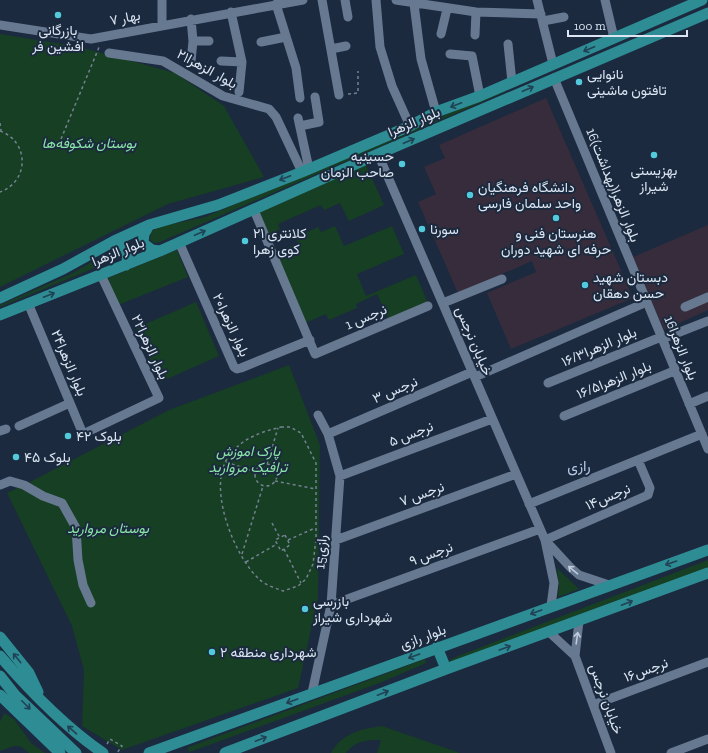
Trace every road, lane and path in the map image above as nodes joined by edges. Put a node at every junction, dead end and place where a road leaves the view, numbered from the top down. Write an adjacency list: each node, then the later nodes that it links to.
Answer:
1 (162, 0): 20 (street)
2 (302, 0): 10 (street, بهار ۷)
3 (322, 0): 32 (street)
4 (345, 0): 16 (street)
5 (376, 0): 49 (street)
6 (396, 0): 11 (street)
7 (537, 0): 18 (street)
8 (605, 0): 26 (street)
9 (702, 0): 26 (main road, بلوار الزهرا)
10 (276, 4): 13 (street, بهار ۷); 25 (street)
11 (414, 4): 12 (street); 47 (street)
12 (447, 9): 14 (street); 22 (street)
13 (231, 12): 19 (street, بهار ۷); 37 (street)
14 (476, 12): 18 (street); 23 (street)
15 (708, 13): 39 (main road, بلوار الزهرا)
16 (348, 17)
17 (564, 17): 18 (street)
18 (542, 18): 38 (street)
19 (191, 20): 20 (street, بهار ۷); 27 (street)
20 (162, 24): 24 (street, بهار ۷)
21 (0, 25): 24 (street, بهار ۷)
22 (441, 34)
23 (475, 35)
24 (104, 36): 51 (path)
25 (286, 37): 29 (street); 46 (street)
26 (614, 38): 38 (main road, بلوار الزهرا, one-way to 38)
27 (193, 41): 28 (street); 35 (street)
28 (209, 41)
29 (261, 42)
30 (508, 44): 40 (street)
31 (346, 46): 32 (street)
32 (331, 49): 42 (street)
33 (109, 53): 53 (street, بلوار الزهرا۲۱)
34 (450, 54): 43 (street)
35 (191, 61)
36 (221, 62): 37 (street)
37 (242, 62): 41 (street)
38 (553, 64): 40 (main road, بلوار الزهرا)
39 (554, 78): 45 (main road, بلوار الزهرا, one-way to 39); 65 (street, 16بلوار الزهرا(بهداشت))
40 (509, 83): 43 (main road, بلوار الزهرا); 45 (main road)
41 (239, 92)
42 (339, 95)
43 (480, 96): 47 (main road, بلوار الزهرا, one-way to 47)
44 (315, 97): 53 (street)
45 (510, 97): 52 (main road, بلوار الزهرا, one-way to 45)
46 (300, 98)
47 (436, 112): 49 (main road, بلوار الزهرا)
48 (0, 123): 50 (path)
49 (410, 126): 53 (main road, بلوار الزهرا)
50 (1, 131): 54 (path)
51 (61, 139)
52 (378, 154): 55 (main road, بلوار الزهرا); 67 (street, خیابان نرجس)
53 (306, 170): 56 (main road, بلوار الزهرا, one-way to 56)
54 (0, 192)
55 (254, 210): 58 (main road, بلوار الزهرا, one-way to 55); 73 (street)
56 (149, 225): 57 (main road, بلوار الزهرا); 59 (main road)
57 (114, 241): 60 (main road); 64 (main road, بلوار الزهرا)
58 (179, 242): 59 (main road, بلوار الزهرا); 73 (street, بلوار الزهرا۲۰)
59 (160, 251): 60 (main road, بلوار الزهرا)
60 (126, 265): 61 (main road, بلوار الزهرا)
61 (101, 275): 66 (main road, بلوار الزهرا, one-way to 61); 85 (street, بلوار الزهرا۲۲)
62 (502, 279): 67 (street)
63 (708, 297): 69 (street)
64 (0, 298)
65 (647, 302): 72 (street, 16بلوار الزهرا); 75 (street, نرجس ۳)
66 (28, 303): 70 (main road, بلوار الزهرا); 78 (street, بلوار الزهرا۲۴)
67 (443, 303): 75 (street, خیابان نرجس)
68 (428, 306): 73 (street, 1 نرجس)
69 (685, 307)
70 (0, 315)
71 (708, 321): 72 (street, بلوار الزهرا۱۶/۳)
72 (661, 338): 74 (street, 16بلوار الزهرا); 76 (street, بلوار الزهرا۱۶/۳)
73 (310, 340)
74 (674, 371): 79 (street, 16بلوار الزهرا); 81 (street, بلوار الزهرا۱۶/۵)
75 (473, 375): 82 (street, خیابان نرجس); 86 (street, نرجس ۳)
76 (548, 383)
77 (708, 396): 79 (street)
78 (70, 403): 83 (street); 85 (street, بلوار الزهرا۲۴)
79 (689, 404): 87 (street, 16بلوار الزهرا)
80 (318, 415): 86 (street, 15رازی)
81 (564, 416)
82 (492, 419): 93 (street, خیابان نرجس); 94 (street, نرجس ۵)
83 (19, 426)
84 (278, 428): 89 (path); 91 (path); 98 (path)
85 (83, 434)
86 (328, 434): 94 (street, 15رازی)
87 (702, 434): 88 (street, 16بلوار الزهرا); 90 (street)
88 (708, 449)
89 (226, 462): 92 (path); 110 (path)
90 (634, 462): 99 (street); 106 (street, نرجس۱۴)
91 (267, 464): 92 (path); 95 (path)
92 (256, 472): 97 (path)
93 (516, 474): 99 (street, خیابان نرجس); 105 (street, نرجس ۷)
94 (340, 476): 105 (street, 15رازی)
95 (275, 481): 97 (path); 98 (path)
96 (0, 485): 115 (street)
97 (263, 486): 110 (path)
98 (316, 489): 101 (path)
99 (529, 504): 102 (street, خیابان نرجس)
100 (272, 523): 103 (path)
101 (316, 528): 104 (path); 113 (path)
102 (540, 529): 106 (street, خیابان نرجس); 116 (street, نرجس ۹)
103 (280, 538): 104 (path); 107 (path)
104 (288, 540): 108 (path)
105 (336, 540): 116 (street, 15رازی)
106 (545, 540): 114 (street, one-way to 106); 117 (street)
107 (277, 544): 108 (path); 111 (path)
108 (284, 549): 113 (path)
109 (708, 550): 114 (main road, بلوار رازی, one-way to 114)
110 (242, 555): 111 (path)
111 (246, 562): 113 (path)
112 (708, 573): 118 (main road, one-way to 112)
113 (302, 583)
114 (609, 585): 117 (main road, بلوار رازی)
115 (91, 603)
116 (331, 605): 127 (street, 15رازی)
117 (551, 606): 121 (main road, بلوار رازی, one-way to 121)
118 (579, 621): 119 (main road); 123 (street, one-way to 118)
119 (549, 632): 123 (street); 125 (main road, one-way to 119)
120 (0, 638): 129 (main road, one-way to 120)
121 (438, 647): 125 (main road); 127 (main road, بلوار رازی, one-way to 127)
122 (0, 656): 129 (main road)
123 (575, 656): 130 (street, خیابان نرجس)
124 (708, 662): 130 (street, نرجس۱۶)
125 (446, 669): 140 (main road, one-way to 125)
126 (0, 676): 135 (main road, one-way to 135)
127 (312, 693): 133 (main road, بلوار رازی, one-way to 133)
128 (0, 695): 134 (main road)
129 (44, 703): 136 (main road, one-way to 129)
130 (593, 705): 141 (street, خیابان نرجس)
131 (110, 739): 137 (path)
132 (708, 739): 142 (street)
133 (183, 740): 138 (main road, بلوار رازی); 139 (main road)
134 (60, 753)
135 (76, 753)
136 (103, 753)
137 (117, 753)
138 (149, 753)
139 (177, 753)
140 (225, 753)
141 (611, 753)
142 (671, 753)

